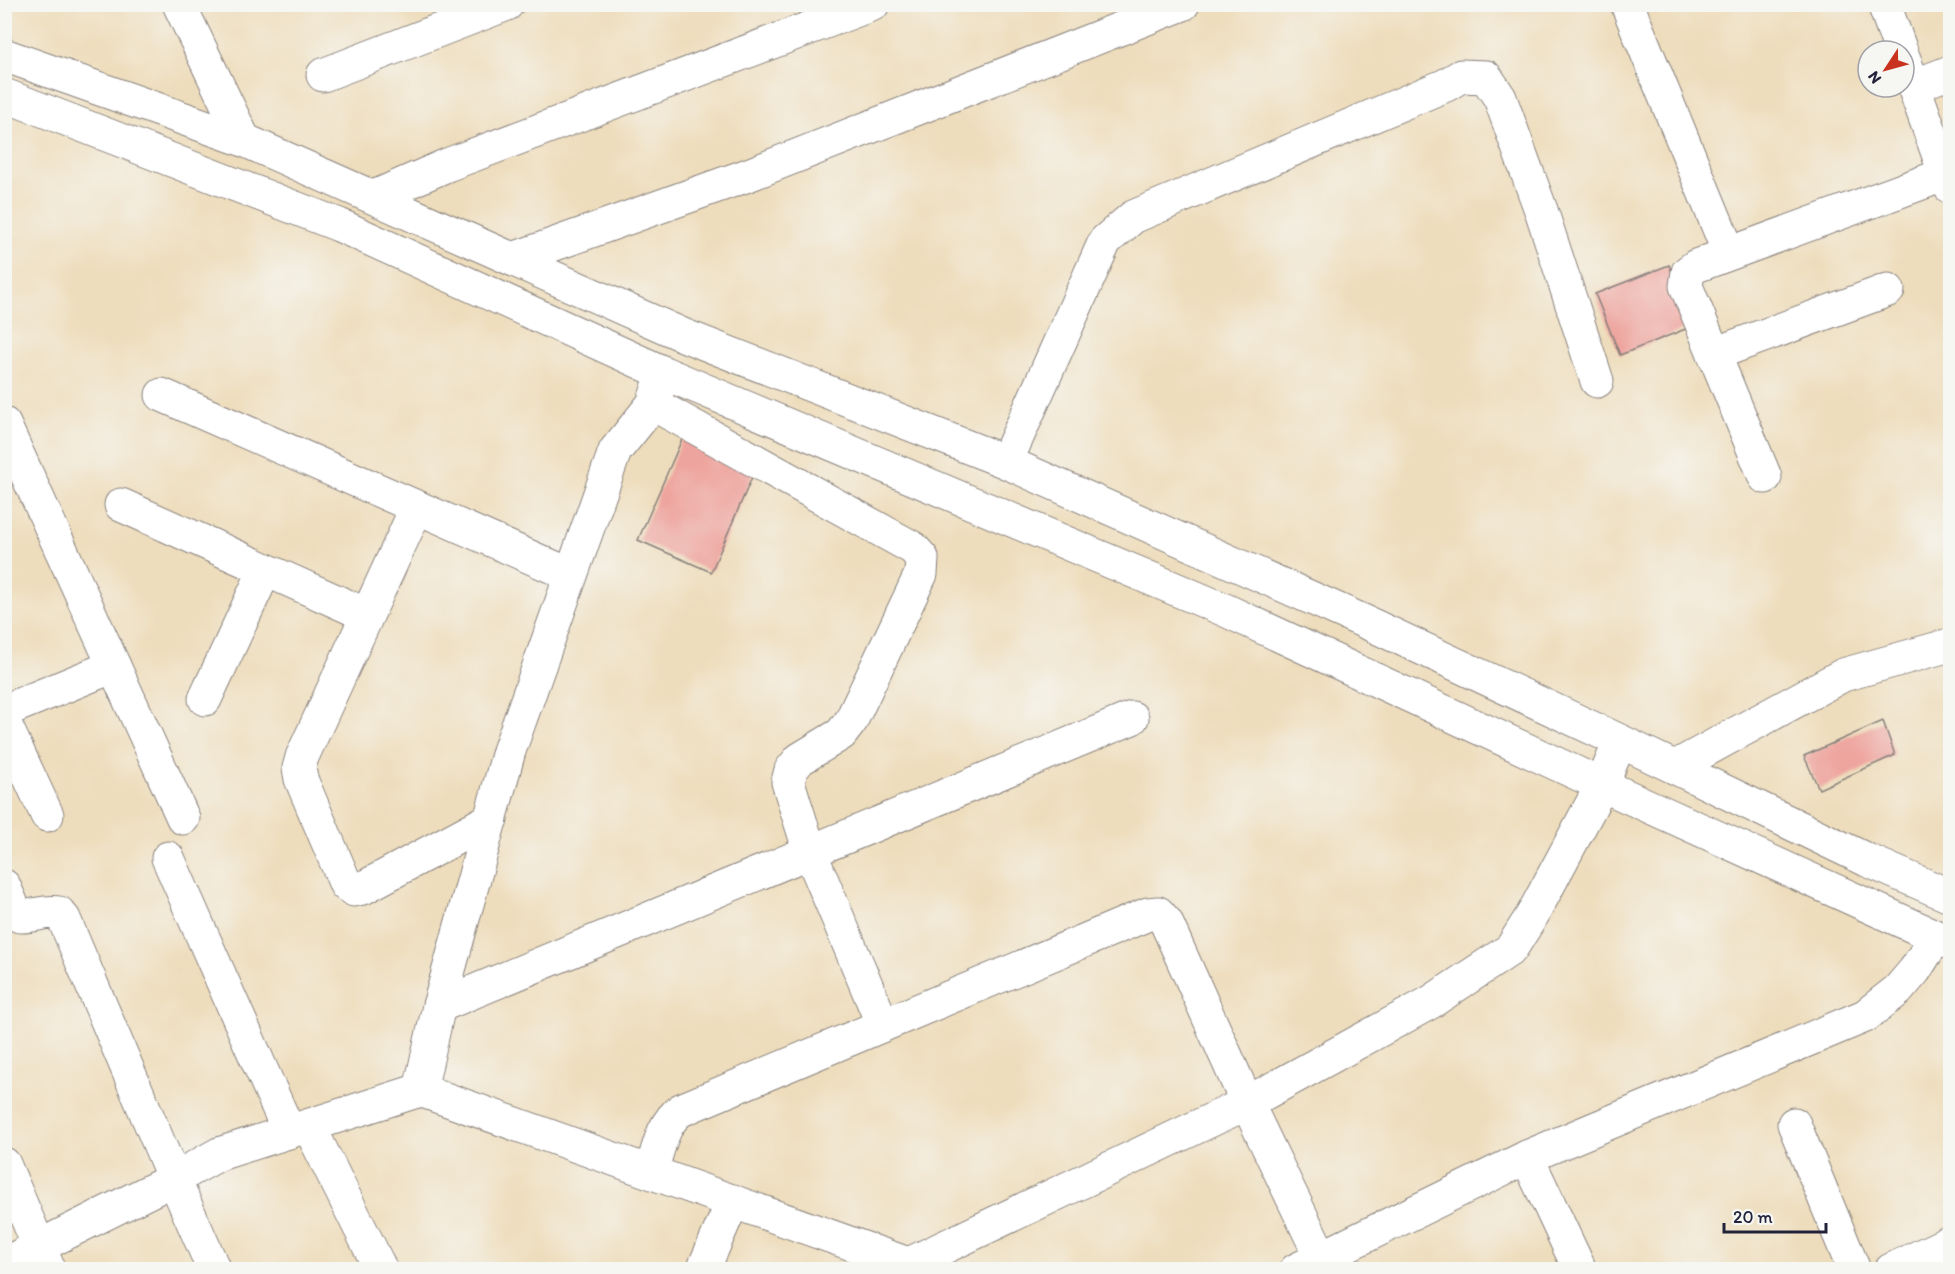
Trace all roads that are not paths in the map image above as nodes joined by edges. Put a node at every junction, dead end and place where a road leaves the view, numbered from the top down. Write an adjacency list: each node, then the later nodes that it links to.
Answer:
1 (180, 4): 14 (street)
2 (507, 4): 11 (street)
3 (873, 4): 16 (street)
4 (1183, 4): 18 (street)
5 (1627, 4): 17 (street)
6 (1884, 4): 7 (street)
7 (1897, 39)
8 (4, 55): 14 (street)
9 (1950, 72): 10 (street)
10 (1916, 73)
11 (323, 75)
12 (1916, 92): 15 (street)
13 (4, 95): 22 (street)
14 (244, 140): 16 (street)
15 (1948, 180): 17 (street)
16 (374, 197): 18 (street)
17 (1729, 254): 21 (street)
18 (513, 259): 20 (street)
19 (1888, 290): 21 (street)
20 (683, 335): 22 (street); 27 (street)
21 (1714, 354): 28 (street)
22 (664, 373): 25 (street); 34 (street)
23 (1597, 381): 27 (street)
24 (162, 395): 30 (street)
25 (652, 404): 33 (street); 48 (street)
26 (4, 424): 37 (street)
27 (1006, 462): 31 (street)
28 (1765, 477)
29 (121, 505): 32 (street)
30 (417, 507): 33 (street); 35 (street)
31 (1246, 569): 34 (street); 42 (street)
32 (264, 570): 35 (street); 38 (street)
33 (571, 575): 47 (street)
34 (1225, 610): 44 (street)
35 (367, 615): 47 (street)
36 (1950, 645): 43 (street)
37 (114, 666): 39 (street); 46 (street)
38 (205, 699)
39 (4, 711)
40 (1132, 718): 48 (street)
41 (4, 722): 45 (street)
42 (1620, 741): 43 (street); 44 (street)
43 (1676, 767): 51 (street)
44 (1602, 785): 52 (street); 56 (street)
45 (47, 815)
46 (183, 818)
47 (491, 819): 53 (street)
48 (810, 852): 53 (street); 54 (street)
49 (168, 858): 58 (street)
50 (4, 886): 62 (street)
51 (1950, 896)
52 (1943, 940): 59 (street)
53 (440, 1006): 55 (street)
54 (883, 1025): 56 (street); 61 (street)
55 (420, 1090): 58 (street); 61 (street)
56 (1247, 1103): 66 (street); 68 (street)
57 (1794, 1124): 73 (street)
58 (299, 1129): 62 (street); 70 (street)
59 (1527, 1157): 66 (street); 72 (street)
60 (4, 1164): 65 (street)
61 (651, 1172): 63 (street)
62 (174, 1179): 65 (street); 69 (street)
63 (733, 1202): 68 (street); 71 (street)
64 (1950, 1242): 74 (street)
65 (45, 1258): 67 (street)
66 (1309, 1263)
67 (4, 1264)
68 (917, 1267)
69 (214, 1269)
70 (381, 1269)
71 (703, 1269)
72 (1580, 1269)
73 (1854, 1269)
74 (1891, 1269)

